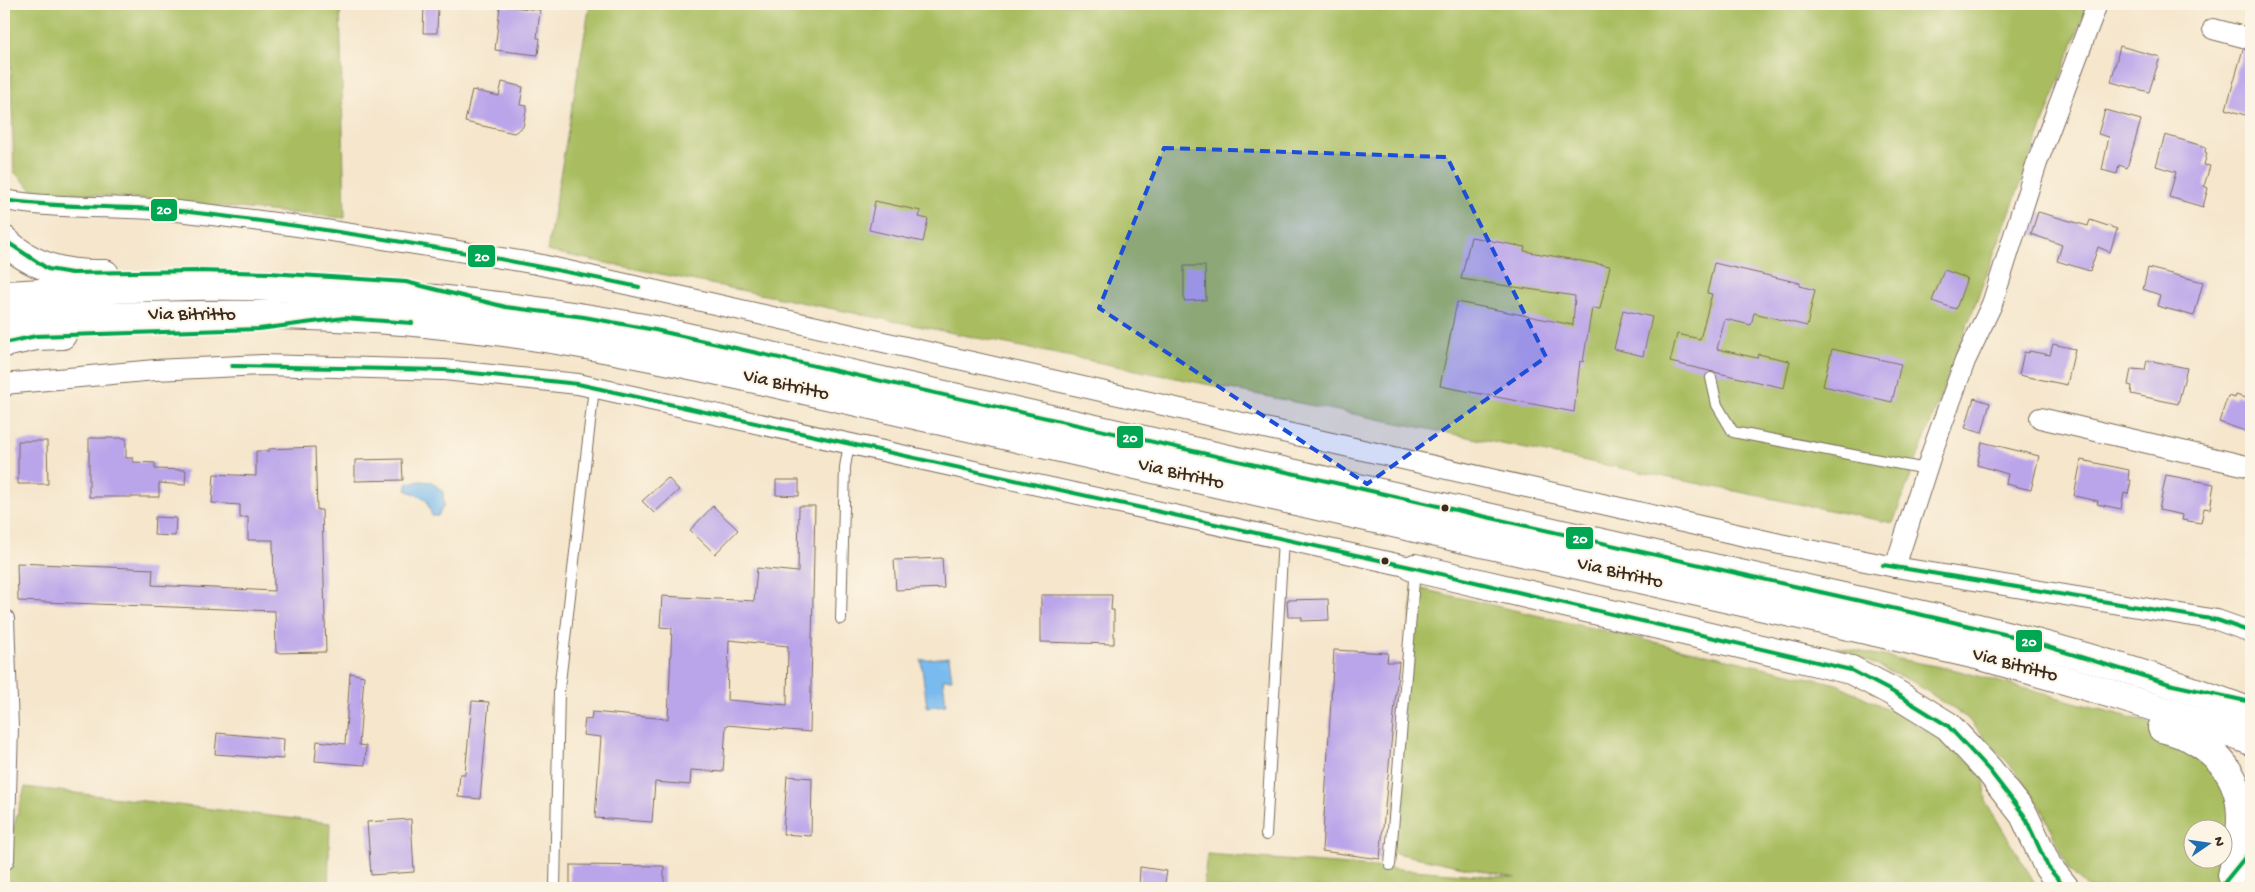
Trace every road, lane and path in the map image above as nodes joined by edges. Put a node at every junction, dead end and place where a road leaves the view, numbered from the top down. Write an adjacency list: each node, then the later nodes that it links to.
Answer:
1 (2097, 4): 17 (street)
2 (2213, 29): 3 (street)
3 (2251, 39)
4 (4, 200): 19 (street)
5 (4, 240): 7 (highway)
6 (4, 295): 7 (highway, Via Bitritto)
7 (506, 307): 25 (highway, Via Bitritto)
8 (344, 318): 9 (highway, Via Bitritto); 10 (highway); 24 (highway, Via Bitritto)
9 (4, 320)
10 (4, 343)
11 (1711, 378): 17 (lane)
12 (4, 386): 13 (street)
13 (594, 388): 15 (street); 34 (lane)
14 (2040, 418): 16 (street)
15 (849, 444): 18 (street); 22 (lane)
16 (2251, 467)
17 (1926, 469): 19 (street)
18 (1283, 539): 20 (street); 29 (lane)
19 (1895, 567): 23 (street)
20 (1415, 568): 32 (lane); 35 (highway)
21 (4, 619): 31 (street)
22 (841, 619)
23 (2251, 632)
24 (1879, 633): 28 (highway, Via Bitritto); 33 (highway)
25 (2174, 685): 26 (highway); 27 (highway, Via Bitritto)
26 (2251, 702)
27 (2251, 712)
28 (2251, 741)
29 (1266, 835)
30 (2251, 850): 33 (highway)
31 (4, 860)
32 (1390, 866)
33 (2226, 882)
34 (555, 888)
35 (2065, 888)

